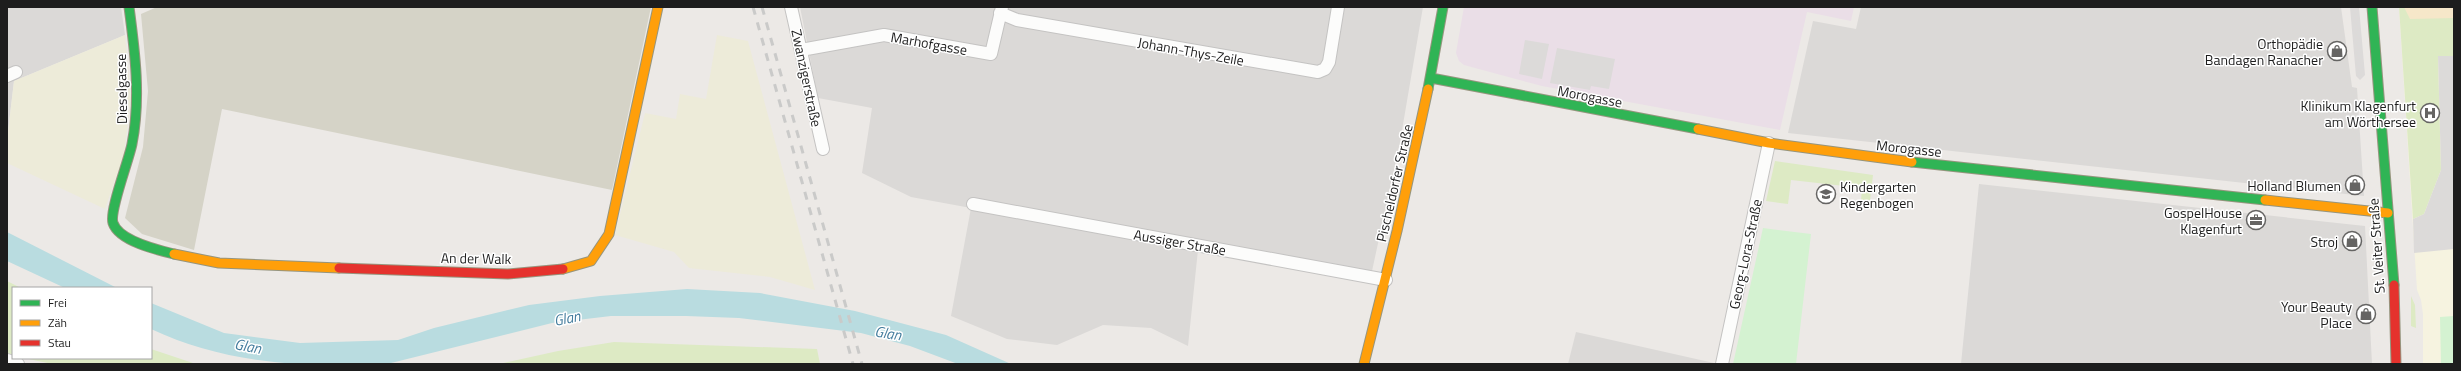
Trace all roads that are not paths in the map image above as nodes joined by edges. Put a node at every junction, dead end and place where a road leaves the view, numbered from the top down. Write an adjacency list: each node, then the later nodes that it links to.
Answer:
1 (130, 7): 14 (street, Dieselgasse)
2 (658, 7): 14 (street, An der Walk)
3 (791, 7): 8 (street, Zwanzigerstraße)
4 (1338, 7): 7 (street, Johann-Thys-Zeile)
5 (1443, 7): 9 (street, Pischeldorfer Straße)
6 (2372, 7): 13 (street, St. Veiter Straße)
7 (1001, 10): 8 (street, Marhofgasse)
8 (801, 50): 11 (street, Zwanzigerstraße)
9 (1431, 78): 10 (street, Morogasse); 15 (street, Pischeldorfer Straße)
10 (1769, 143): 13 (street, Morogasse); 19 (street, Georg-Lora-Straße)
11 (823, 150)
12 (973, 204): 15 (street, Aussiger Straße)
13 (2388, 212): 20 (street, St. Veiter Straße)
14 (112, 215)
15 (1386, 280): 18 (street, Pischeldorfer Straße)
16 (7, 360): 17 (street)
17 (18, 364)
18 (1364, 364)
19 (1722, 364)
20 (2396, 364)

